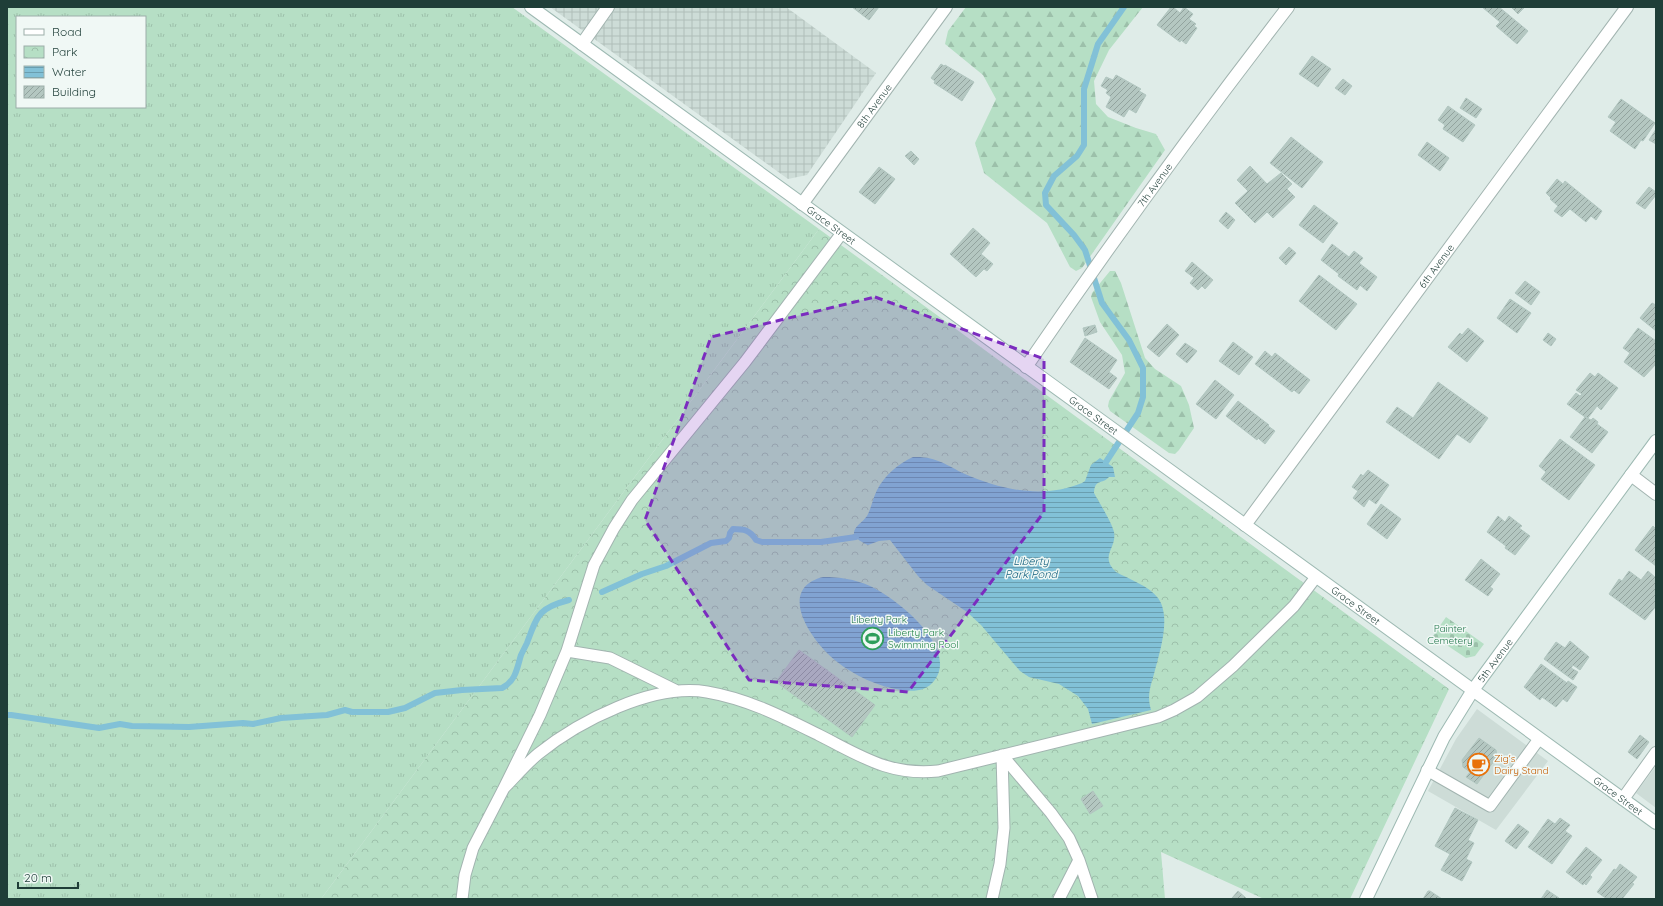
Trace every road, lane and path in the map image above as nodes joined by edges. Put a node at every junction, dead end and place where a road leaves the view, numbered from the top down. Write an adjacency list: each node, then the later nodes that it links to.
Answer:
1 (531, 7): 6 (street, Grace Street)
2 (608, 7): 6 (street)
3 (946, 7): 7 (street, 8th Avenue)
4 (1288, 7): 9 (street, 7th Avenue)
5 (1627, 7): 13 (street, 6th Avenue)
6 (582, 44): 7 (street, Grace Street)
7 (802, 204): 8 (street, Grace Street)
8 (842, 233): 9 (street, Grace Street); 15 (lane)
9 (1026, 367): 13 (street, Grace Street)
10 (1656, 441): 11 (street, 5th Avenue)
11 (1631, 476): 12 (street); 16 (street, 5th Avenue)
12 (1656, 494)
13 (1245, 525): 14 (street, Grace Street)
14 (1316, 577): 16 (street, Grace Street); 20 (lane)
15 (567, 651): 17 (lane); 22 (lane)
16 (1473, 690): 18 (street, Grace Street); 21 (street, 5th Avenue)
17 (677, 691): 20 (lane); 22 (lane)
18 (1539, 738): 21 (lane); 23 (street, Grace Street)
19 (1656, 753): 23 (street)
20 (1002, 755): 25 (lane); 27 (lane)
21 (1427, 770): 30 (street, 5th Avenue)
22 (504, 788): 26 (lane)
23 (1623, 799): 24 (street, Grace Street)
24 (1656, 823)
25 (1080, 860): 28 (lane); 29 (lane)
26 (462, 899)
27 (992, 899)
28 (1059, 899)
29 (1092, 899)
30 (1366, 899)

